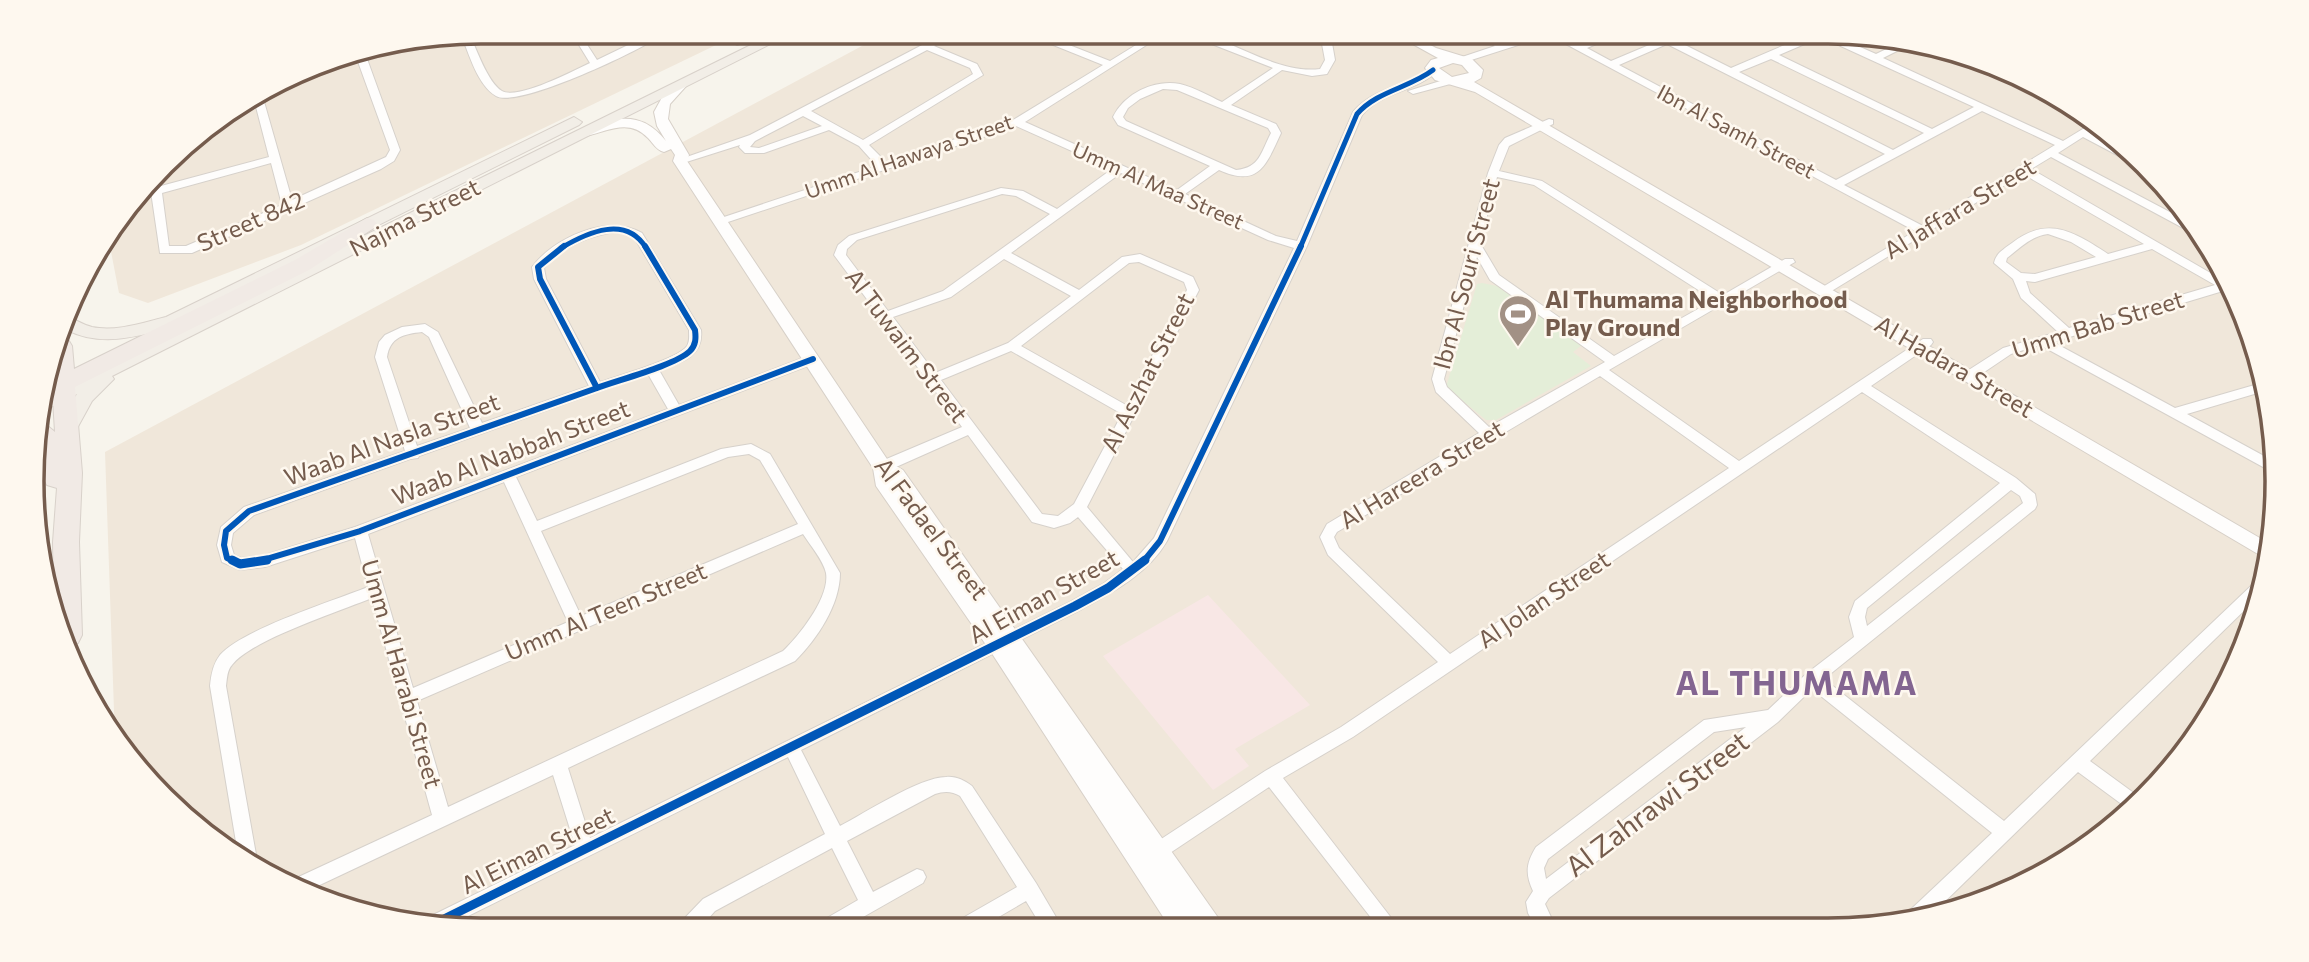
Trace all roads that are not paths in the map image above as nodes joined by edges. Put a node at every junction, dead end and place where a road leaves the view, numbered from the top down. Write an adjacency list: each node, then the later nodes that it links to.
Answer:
1 (471, 44): 30 (street)
2 (583, 44): 30 (street)
3 (634, 44): 30 (street)
4 (726, 44): 71 (main road, Najma Street)
5 (763, 44): 37 (main road, Najma Street)
6 (931, 44): 22 (street)
7 (1060, 44): 31 (street)
8 (1143, 44): 31 (street, Umm Al Hawaya Street)
9 (1223, 44): 33 (street)
10 (1327, 44): 33 (street)
11 (1403, 44): 34 (street)
12 (1418, 44): 29 (street)
13 (1498, 44): 23 (street)
14 (1512, 44): 23 (street)
15 (1523, 44): 36 (street)
16 (1571, 44): 24 (street, Ibn Al Samh Street)
17 (1588, 44): 24 (street)
18 (1658, 44): 32 (street)
19 (1675, 44): 35 (street)
20 (1794, 44): 26 (street)
21 (1847, 45): 27 (street)
22 (927, 46): 41 (street); 51 (street)
23 (1503, 47): 29 (street)
24 (1579, 48): 32 (street, Ibn Al Samh Street)
25 (1895, 49): 27 (street)
26 (1771, 55): 35 (street); 48 (street)
27 (1876, 58): 40 (street)
28 (363, 60): 67 (street, Street 842)
29 (1458, 60): 34 (street); 36 (street)
30 (594, 62)
31 (1110, 64): 42 (street, Umm Al Hawaya Street)
32 (1610, 65): 64 (street, Ibn Al Samh Street)
33 (1280, 67): 39 (street)
34 (1432, 69): 36 (street); 43 (street, Al Eiman Street)
35 (1731, 72): 55 (street)
36 (1466, 77): 43 (street); 44 (street, Al Hadara Street)
37 (681, 84): 47 (main road, Najma Street); 57 (street, Al Fadael Street)
38 (260, 103): 56 (street)
39 (1224, 105): 59 (street); 59 (street)
40 (1982, 107): 48 (street); 52 (street)
41 (804, 112): 45 (street); 50 (street)
42 (1017, 122): 58 (street, Umm Al Hawaya Street); 60 (street, Umm Al Maa Street)
43 (1355, 123): 75 (street, Al Eiman Street)
44 (1546, 124): 62 (street, Ibn Al Souri Street); 78 (street, Al Hadara Street)
45 (828, 127): 50 (street); 51 (street)
46 (2088, 130): 49 (street, Al Jaffara Street)
47 (586, 132): 57 (street, Al Fadael Street); 93 (main road, Najma Street)
48 (1932, 133): 55 (street)
49 (2084, 133): 52 (street, Al Jaffara Street); 53 (street)
50 (755, 137): 57 (street)
51 (863, 144): 58 (street)
52 (2064, 145): 54 (street, Al Jaffara Street)
53 (2109, 147)
54 (2051, 153): 61 (street, Al Jaffara Street); 70 (street)
55 (1893, 154): 64 (street)
56 (274, 159): 63 (street); 67 (street)
57 (680, 161): 69 (street, Al Fadael Street)
58 (883, 166): 69 (street, Umm Al Hawaya Street)
59 (1217, 166): 66 (street)
60 (1120, 169): 66 (street, Umm Al Maa Street); 68 (street)
61 (2024, 170): 72 (street, Al Jaffara Street); 74 (street)
62 (1493, 173): 73 (street, Ibn Al Souri Street); 84 (street)
63 (161, 184)
64 (1835, 185): 72 (street, Ibn Al Samh Street)
65 (156, 188): 67 (street, Street 842)
66 (1180, 194): 75 (street, Umm Al Maa Street)
67 (288, 205)
68 (1058, 214): 76 (street); 85 (street, Al Tuwaim Street)
69 (719, 222): 92 (street, Al Fadael Street)
70 (2181, 222)
71 (367, 224): 86 (main road, Najma Street); 99 (highway)
72 (1923, 231): 82 (street, Al Jaffara Street)
73 (1474, 242): 94 (street); 109 (street, Ibn Al Souri Street)
74 (2154, 245): 77 (street); 80 (street)
75 (1301, 246): 126 (street, Al Eiman Street)
76 (1004, 254): 83 (street); 85 (street)
77 (2107, 259): 79 (street); 79 (street)
78 (1785, 264): 82 (street, Al Hadara Street); 84 (street, Al Hareera Street)
79 (2018, 277): 88 (street)
80 (2216, 279)
81 (2220, 288): 88 (street, Umm Bab Street)
82 (1828, 289): 90 (street, Al Hadara Street)
83 (1079, 295): 91 (street, Al Aszhat Street); 104 (street, Al Aszhat Street)
84 (1723, 300): 94 (street, Al Hareera Street)
85 (885, 316): 98 (street, Al Tuwaim Street)
86 (169, 322): 87 (main road); 99 (main road, Najma Street)
87 (73, 326)
88 (2066, 332): 89 (street, Umm Bab Street)
89 (2040, 340): 97 (street, Umm Bab Street); 105 (street)
90 (1923, 345): 97 (street, Al Hadara Street); 100 (street, Al Jolan Street)
91 (1012, 346): 98 (street, Al Aszhat Street); 104 (street)
92 (813, 359): 103 (street, Waab Al Nabbah Street); 113 (street, Al Fadael Street)
93 (130, 361): 99 (main road, Najma Street); 106 (main road)
94 (1614, 362): 96 (street, Al Hareera Street)
95 (652, 369): 101 (street, Waab Al Nasla Street); 101 (street, Waab Al Nasla Street); 103 (street)
96 (1600, 370): 109 (street, Al Hareera Street); 114 (street)
97 (1972, 373): 122 (street, Al Hadara Street); 124 (street, Al Hadara Street)
98 (932, 379): 108 (street, Al Tuwaim Street)
99 (57, 385): 106 (highway)
100 (1862, 386): 114 (street, Al Jolan Street); 117 (street, Al Zahrawi Street)
101 (597, 388): 107 (street, Waab Al Nasla Street)
102 (2255, 389): 105 (street)
103 (676, 411): 116 (street, Waab Al Nabbah Street)
104 (1129, 412): 118 (street, Al Aszhat Street)
105 (2175, 413): 112 (street)
106 (68, 427): 123 (highway)
107 (478, 430): 111 (street, Waab Al Nasla Street); 111 (street)
108 (968, 430): 113 (street); 118 (street, Al Tuwaim Street)
109 (1489, 434): 133 (street, Al Hareera Street)
110 (46, 438): 115 (highway)
111 (413, 455): 125 (street, Waab Al Nasla Street)
112 (2264, 463)
113 (882, 467): 132 (street, Al Fadael Street); 132 (street)
114 (1740, 468): 133 (street, Al Jolan Street)
115 (46, 475): 123 (highway)
116 (508, 475): 120 (street); 121 (street, Waab Al Nabbah Street)
117 (2011, 482): 131 (street); 131 (street, Al Zahrawi Street)
118 (1079, 508): 126 (street)
119 (805, 527): 120 (street); 130 (street, Umm Al Teen Street); 138 (street)
120 (535, 528): 130 (street)
121 (360, 531): 125 (street, Waab Al Nabbah Street); 127 (street, Umm Al Harabi Street)
122 (2262, 538)
123 (66, 542): 129 (highway)
124 (2260, 548)
125 (224, 552)
126 (1132, 570): 132 (street, Al Eiman Street)
127 (376, 590): 135 (street, Umm Al Harabi Street); 146 (street)
128 (2249, 596): 139 (street)
129 (68, 624)
130 (577, 625): 135 (street, Umm Al Teen Street)
131 (1862, 638): 134 (street, Al Zahrawi Street)
132 (1005, 643): 137 (street, Al Eiman Street); 142 (street); 148 (street, Al Fadael Street)
133 (1449, 663): 140 (street, Al Jolan Street)
134 (1812, 679): 136 (street, Al Zahrawi Street); 144 (street)
135 (408, 697): 143 (street, Umm Al Harabi Street)
136 (1772, 717): 152 (street, Al Zahrawi Street); 152 (street, Al Zahrawi Street)
137 (792, 748): 145 (street); 147 (street, Al Eiman Street)
138 (558, 762): 143 (street); 147 (street)
139 (2078, 762): 141 (street); 144 (street)
140 (1271, 776): 148 (street, Al Jolan Street); 162 (street)
141 (2128, 799)
142 (1102, 803): 148 (street); 160 (street)
143 (442, 818): 150 (street)
144 (2004, 832): 154 (street)
145 (835, 835): 151 (street); 153 (street); 156 (street)
146 (246, 850)
147 (585, 850): 155 (street, Al Eiman Street)
148 (1158, 851): 161 (street, Al Fadael Street)
149 (917, 877): 153 (street)
150 (307, 882)
151 (1030, 889): 158 (street); 159 (street)
152 (1543, 892): 163 (street, Al Zahrawi Street)
153 (869, 904): 157 (street)
154 (1927, 907)
155 (451, 917)
156 (697, 918)
157 (844, 918)
158 (980, 918)
159 (1047, 918)
160 (1179, 918)
161 (1203, 918)
162 (1382, 918)
163 (1540, 918)

